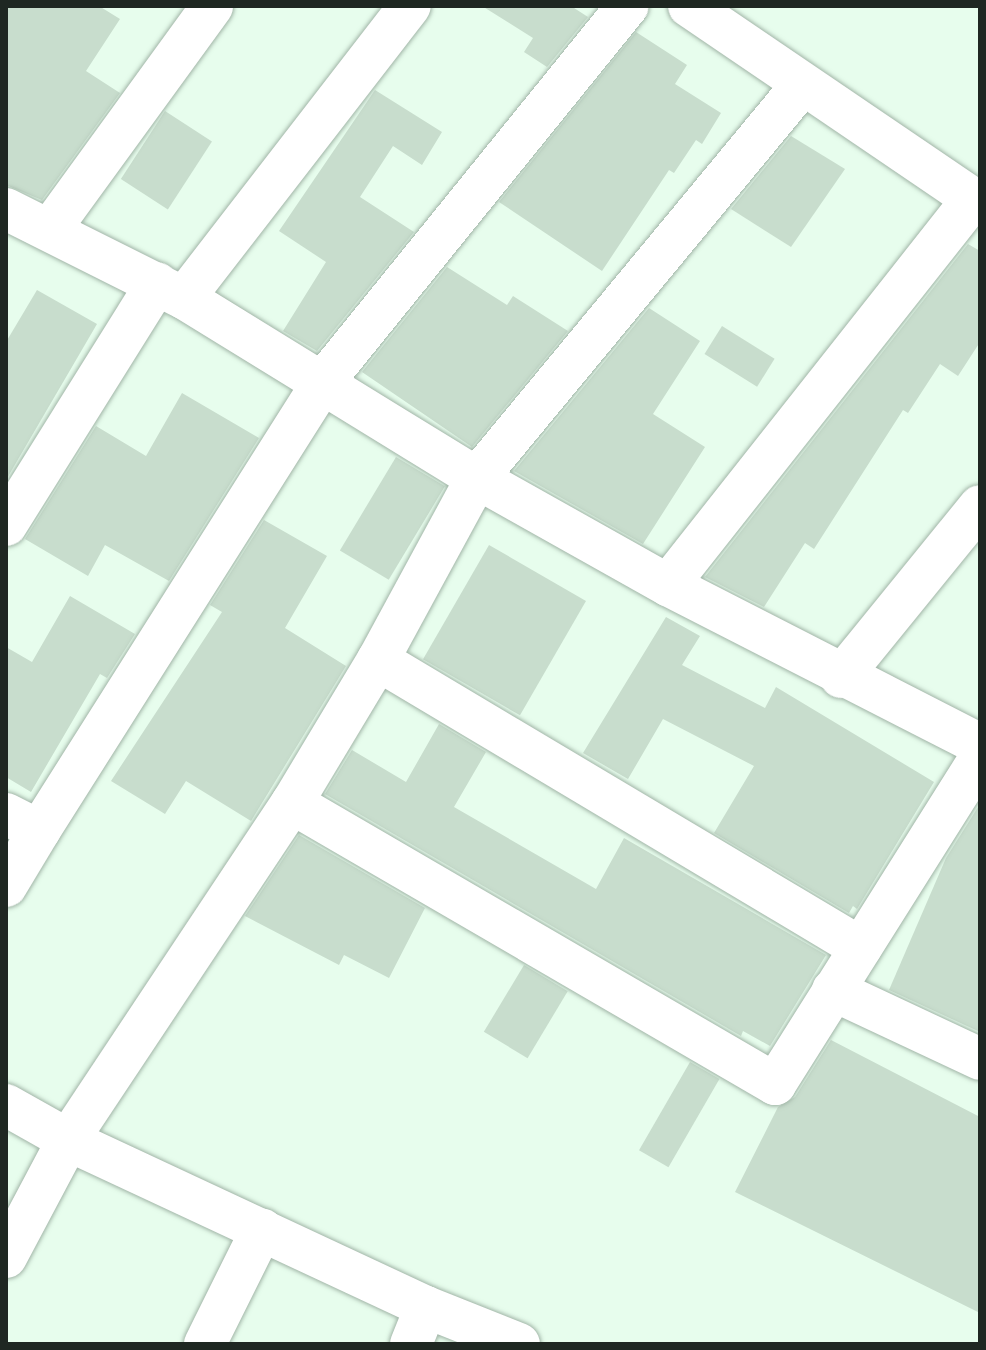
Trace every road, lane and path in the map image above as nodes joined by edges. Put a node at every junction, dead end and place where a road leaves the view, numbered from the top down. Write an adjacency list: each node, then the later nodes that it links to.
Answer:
1 (212, 6): 8 (street)
2 (410, 6): 9 (street)
3 (627, 6): 10 (street)
4 (689, 6): 5 (street)
5 (803, 84): 6 (street); 11 (street)
6 (977, 201): 14 (street)
7 (6, 209): 8 (street)
8 (51, 228): 9 (street)
9 (170, 291): 10 (street); 13 (street)
10 (323, 382): 11 (street); 20 (street)
11 (477, 478): 14 (street); 15 (street)
12 (980, 506): 16 (street)
13 (6, 525)
14 (668, 585): 16 (street)
15 (378, 660): 19 (street); 22 (street)
16 (841, 677): 17 (street)
17 (980, 745)
18 (980, 759): 22 (street)
19 (292, 803): 23 (street); 26 (street)
20 (22, 823): 21 (street)
21 (6, 886)
22 (861, 948): 23 (street)
23 (833, 990): 24 (street)
24 (980, 1059)
25 (6, 1105): 26 (street)
26 (68, 1140): 27 (street); 28 (street)
27 (262, 1229): 29 (street); 30 (street)
28 (6, 1257)
29 (419, 1326): 31 (street)
30 (205, 1344)
31 (519, 1344)

